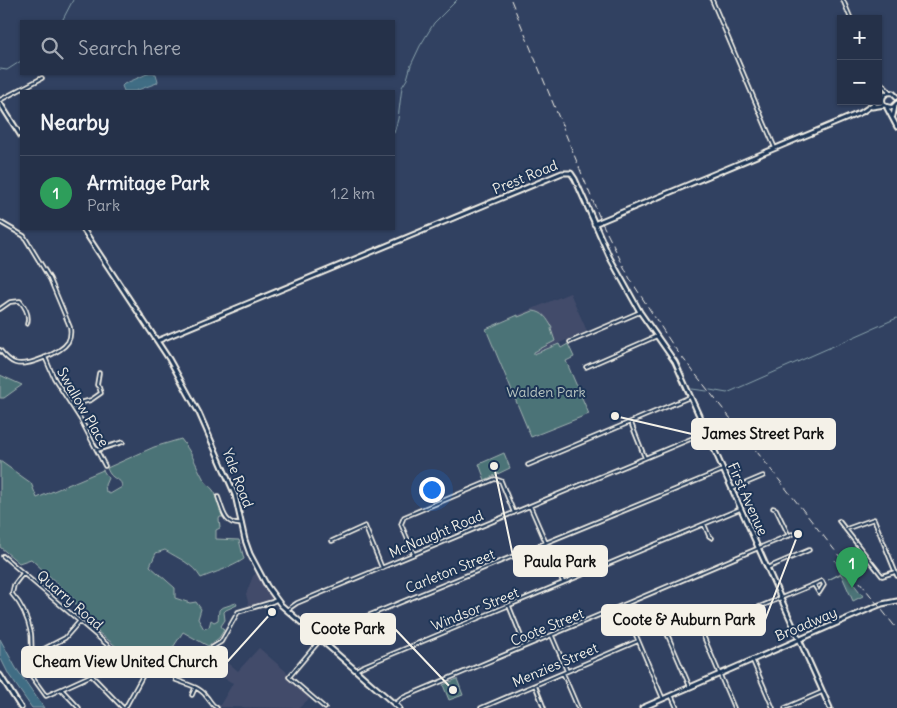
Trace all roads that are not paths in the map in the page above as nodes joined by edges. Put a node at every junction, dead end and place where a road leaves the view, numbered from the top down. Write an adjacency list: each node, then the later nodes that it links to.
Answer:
1 (712, 0): 19 (street)
2 (843, 0): 3 (street)
3 (849, 15)
4 (42, 78): 6 (street)
5 (882, 84): 9 (street)
6 (21, 90)
7 (882, 90): 11 (street)
8 (20, 91): 12 (street)
9 (890, 92): 10 (street); 11 (street)
10 (896, 95)
11 (883, 97): 14 (street)
12 (0, 102): 18 (street)
13 (896, 104): 14 (street); 16 (street)
14 (885, 106): 15 (street); 16 (street)
15 (872, 107): 19 (street)
16 (893, 116): 17 (street)
17 (897, 127)
18 (20, 134)
19 (775, 148): 21 (street)
20 (0, 222): 30 (street)
21 (594, 224): 24 (street, First Avenue); 27 (street, Prest Road)
22 (84, 230): 27 (street, Yale Road)
23 (0, 309): 25 (street)
24 (640, 312): 26 (street, First Avenue); 28 (street)
25 (27, 324)
26 (657, 336): 31 (street); 33 (street, First Avenue)
27 (157, 341): 51 (street, Yale Road)
28 (570, 342)
29 (0, 350): 30 (street)
30 (45, 357): 34 (street, Swallow Place)
31 (586, 367)
32 (99, 373): 34 (street)
33 (690, 397): 35 (street); 36 (street, First Avenue)
34 (72, 405): 38 (street, Swallow Place)
35 (630, 422): 39 (street); 40 (street)
36 (706, 433): 39 (street, McNaught Road); 42 (street, First Avenue)
37 (122, 442): 38 (street)
38 (97, 450): 41 (street, Swallow Place)
39 (645, 458): 46 (street, McNaught Road)
40 (528, 465)
41 (105, 466)
42 (723, 470): 44 (street, First Avenue); 58 (street, Carleton Street)
43 (763, 476): 44 (street)
44 (732, 489): 48 (street, First Avenue)
45 (218, 497): 51 (street)
46 (530, 506): 49 (street, McNaught Road); 58 (street)
47 (773, 508): 55 (street)
48 (740, 509): 52 (street, Windsor Street); 59 (street, First Avenue)
49 (514, 513): 61 (street, McNaught Road); 61 (street)
50 (839, 521): 53 (street)
51 (242, 524): 71 (street, Yale Road)
52 (704, 524): 56 (street); 68 (street, Windsor Street)
53 (846, 529): 65 (street); 65 (street)
54 (792, 534): 55 (street, Coote Street)
55 (788, 536): 59 (street, Coote Street)
56 (712, 538)
57 (332, 541): 63 (street)
58 (545, 543): 68 (street); 81 (street, Carleton Street)
59 (758, 549): 64 (street, First Avenue); 74 (street, Coote Street)
60 (808, 550): 64 (street)
61 (414, 554): 63 (street, McNaught Road)
62 (4, 556): 66 (street, Quarry Road)
63 (382, 568): 75 (street, McNaught Road)
64 (767, 568): 70 (street, First Avenue)
65 (896, 572): 67 (street)
66 (24, 573): 77 (street, Quarry Road); 77 (street)
67 (897, 576)
68 (563, 582): 73 (street, Windsor Street)
69 (814, 585): 69 (street); 70 (street)
70 (780, 598): 79 (street); 82 (street, First Avenue)
71 (276, 600): 75 (street, Yale Road); 87 (street, Quarry Road)
72 (897, 601): 82 (street, Broadway)
73 (509, 606): 84 (street); 89 (street, Windsor Street)
74 (624, 606): 80 (street, Coote Street); 83 (street)
75 (287, 610): 81 (street, Yale Road)
76 (697, 621): 79 (street)
77 (79, 622): 85 (street, Quarry Road)
78 (667, 627): 97 (street)
79 (701, 631): 93 (street)
80 (552, 636): 84 (street, Coote Street); 90 (street)
81 (320, 640): 89 (street, Yale Road); 109 (street, Carleton Street)
82 (799, 640): 86 (street, Broadway); 100 (street, First Avenue)
83 (638, 641): 90 (street, Menzies Street); 103 (street)
84 (525, 646): 104 (street, Coote Street)
85 (125, 660): 88 (street, Quarry Road); 95 (street)
86 (752, 660): 93 (street, Broadway); 117 (street)
87 (172, 664): 88 (street, Quarry Road); 98 (street)
88 (147, 668): 107 (street)
89 (356, 670): 104 (street, Yale Road)
90 (567, 671): 91 (street, Menzies Street)
91 (563, 673): 96 (street, Menzies Street); 113 (street)
92 (30, 674): 99 (street)
93 (719, 674): 97 (street, Broadway); 116 (street)
94 (0, 675): 105 (street)
95 (92, 676): 99 (street); 107 (street)
96 (535, 685): 111 (street, Menzies Street); 112 (street)
97 (690, 687): 102 (street, Broadway)
98 (195, 688): 101 (street); 108 (street)
99 (62, 690): 106 (street)
100 (823, 692): 118 (street); 119 (street, First Avenue)
101 (192, 695)
102 (671, 695): 103 (street, Broadway); 115 (street)
103 (663, 699): 114 (street, Broadway)
104 (394, 704): 110 (street, Yale Road)
105 (21, 708)
106 (79, 708)
107 (124, 708)
108 (217, 708)
109 (325, 708)
110 (399, 708)
111 (481, 708)
112 (544, 708)
113 (578, 708)
114 (642, 708)
115 (677, 708)
116 (734, 708)
117 (773, 708)
118 (785, 708)
119 (830, 708)

